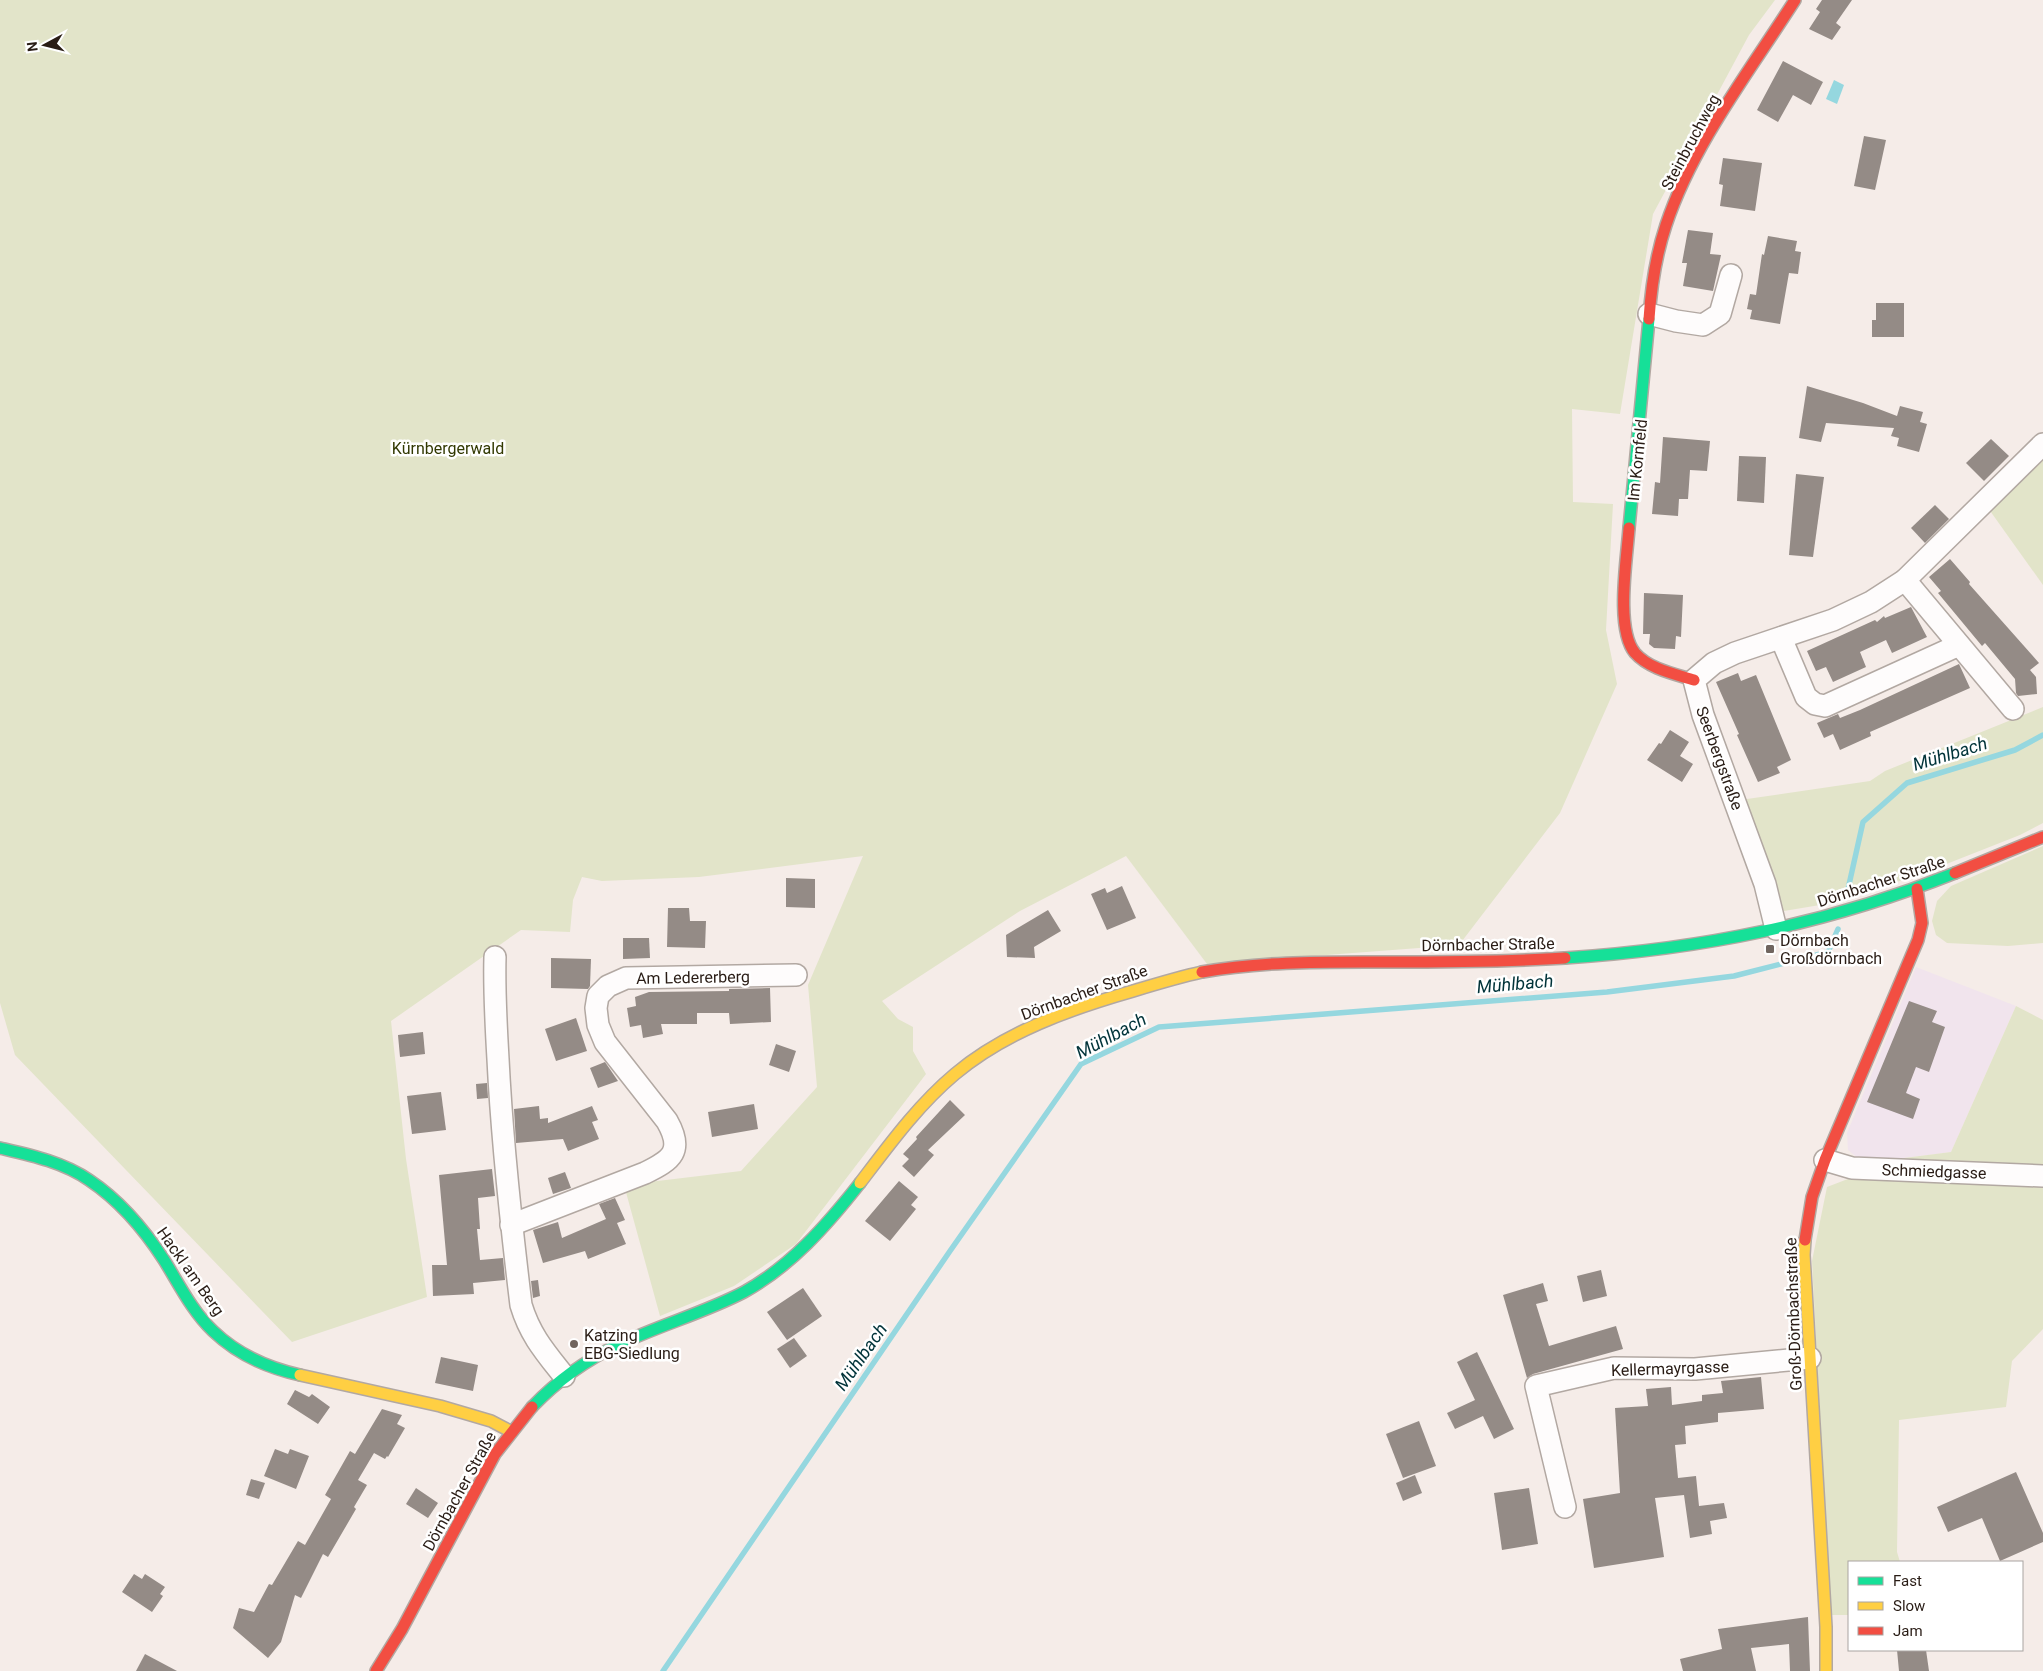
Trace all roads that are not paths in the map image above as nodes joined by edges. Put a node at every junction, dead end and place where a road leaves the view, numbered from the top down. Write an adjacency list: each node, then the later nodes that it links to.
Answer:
1 (1795, 0): 3 (street, Steinbruchweg)
2 (1731, 275): 3 (street)
3 (1649, 314): 8 (street, Im Kornfeld)
4 (2043, 444): 5 (street)
5 (1905, 580): 6 (street); 7 (street)
6 (1781, 638): 7 (street); 8 (street)
7 (1959, 646): 9 (street)
8 (1694, 680): 12 (street, Seerbergstraße)
9 (2013, 709)
10 (2043, 837): 11 (street, Dörnbacher Straße)
11 (1917, 888): 12 (street, Dörnbacher Straße); 16 (street, Groß-Dörnbachstraße)
12 (1776, 929): 20 (street, Dörnbacher Straße)
13 (495, 957): 18 (street)
14 (796, 975): 18 (street, Am Ledererberg)
15 (0, 1148): 21 (street, Hackl am Berg)
16 (1826, 1160): 17 (street, Schmiedgasse); 19 (street, Groß-Dörnbachstraße)
17 (2043, 1176)
18 (511, 1225): 20 (street)
19 (1810, 1358): 22 (street, Kellermayrgasse); 24 (street, Groß-Dörnbachstraße)
20 (564, 1376): 21 (street, Dörnbacher Straße)
21 (510, 1431): 23 (street, Dörnbacher Straße)
22 (1565, 1507)
23 (376, 1671)
24 (1826, 1671)

